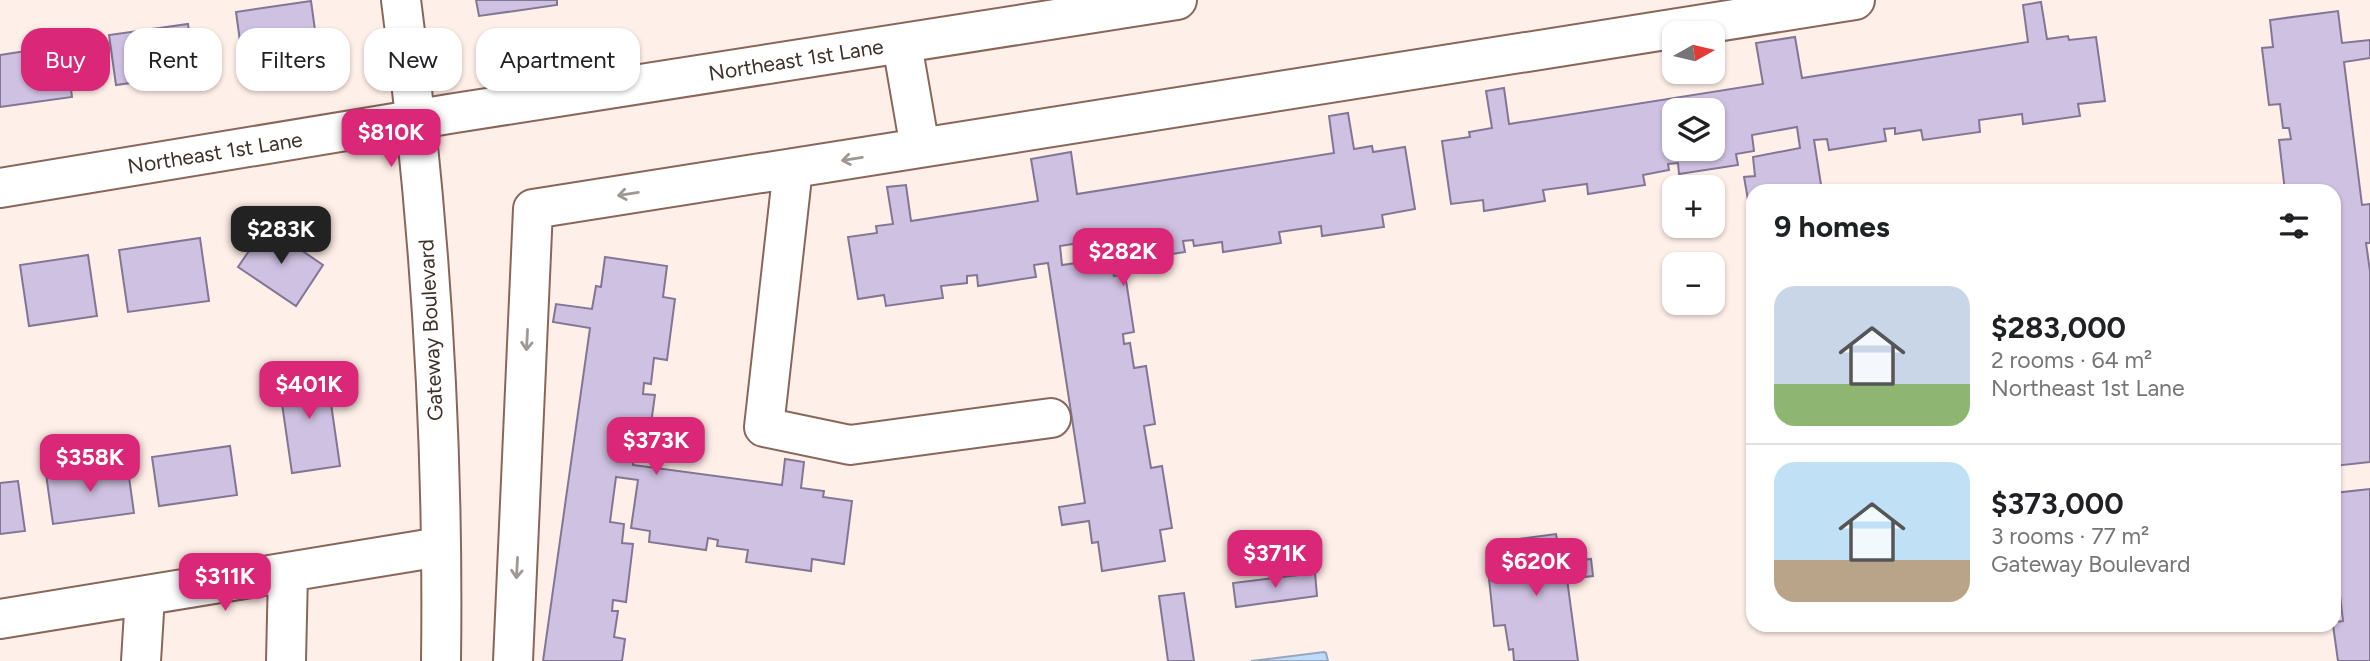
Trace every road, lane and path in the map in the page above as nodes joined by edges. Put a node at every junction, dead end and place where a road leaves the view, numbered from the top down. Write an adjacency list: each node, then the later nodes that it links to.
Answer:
1 (401, 0): 5 (street, Gateway Boulevard)
2 (1177, 0): 4 (street, Northeast 1st Lane)
3 (1855, 0): 6 (street)
4 (902, 44): 5 (street, Northeast 1st Lane); 6 (street)
5 (417, 120): 8 (street, Northeast 1st Lane); 10 (street, Gateway Boulevard)
6 (920, 148): 7 (street, one-way to 7)
7 (793, 168): 9 (street); 17 (street, one-way to 17)
8 (0, 188)
9 (1051, 418)
10 (440, 547): 11 (street); 16 (street, Gateway Boulevard)
11 (288, 573): 12 (street); 15 (street)
12 (145, 596): 13 (street); 14 (street)
13 (0, 619)
14 (141, 661)
15 (285, 661)
16 (441, 661)
17 (513, 661)

